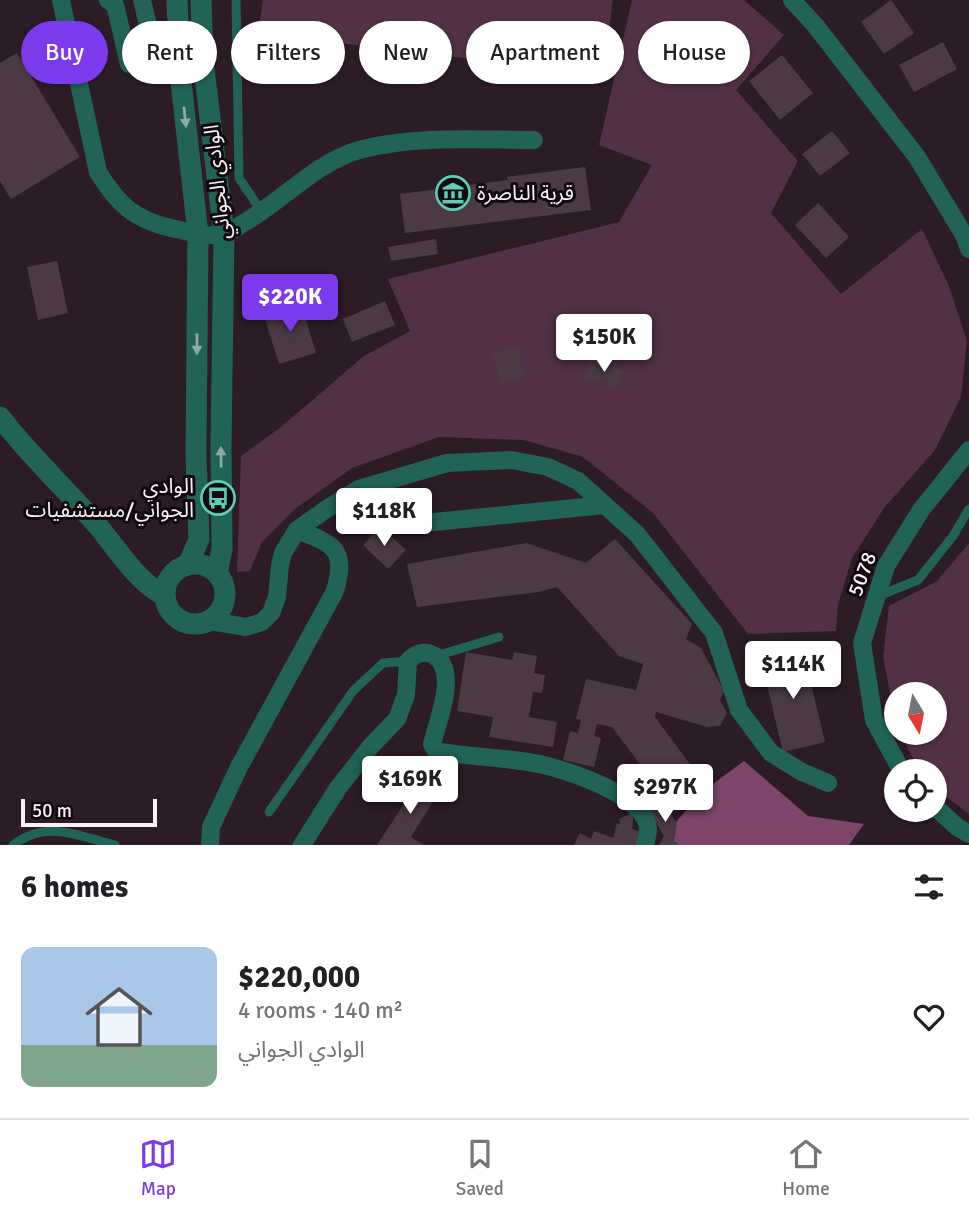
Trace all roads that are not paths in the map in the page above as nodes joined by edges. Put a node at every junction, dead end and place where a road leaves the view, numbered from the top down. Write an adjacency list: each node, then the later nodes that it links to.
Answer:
1 (61, 0): 10 (street)
2 (142, 0): 7 (street)
3 (177, 0): 10 (street, الوادي الجواني, one-way to 10)
4 (201, 0): 11 (street, الوادي الجواني)
5 (236, 0): 9 (lane)
6 (792, 0): 12 (street)
7 (114, 2)
8 (534, 140): 9 (street)
9 (262, 212): 11 (street)
10 (198, 234): 11 (street); 19 (street, الوادي الجواني, one-way to 19)
11 (224, 234): 20 (street, الوادي الجواني, one-way to 11)
12 (969, 249)
13 (0, 417): 21 (street)
14 (969, 452): 22 (street, 5078)
15 (605, 505): 17 (street); 18 (street); 28 (street)
16 (969, 509): 22 (lane)
17 (424, 523)
18 (297, 530): 23 (street); 34 (street)
19 (188, 565): 20 (street); 21 (street)
20 (217, 573): 23 (street)
21 (165, 596): 23 (street)
22 (876, 597): 27 (street, 5078)
23 (210, 621)
24 (499, 637): 25 (lane)
25 (436, 656): 26 (street); 36 (street)
26 (408, 661): 29 (lane); 35 (street)
27 (895, 759)
28 (828, 783)
29 (270, 811)
30 (947, 818): 31 (street)
31 (969, 834)
32 (13, 845): 33 (lane)
33 (115, 845)
34 (210, 845)
35 (302, 845)
36 (645, 845)

